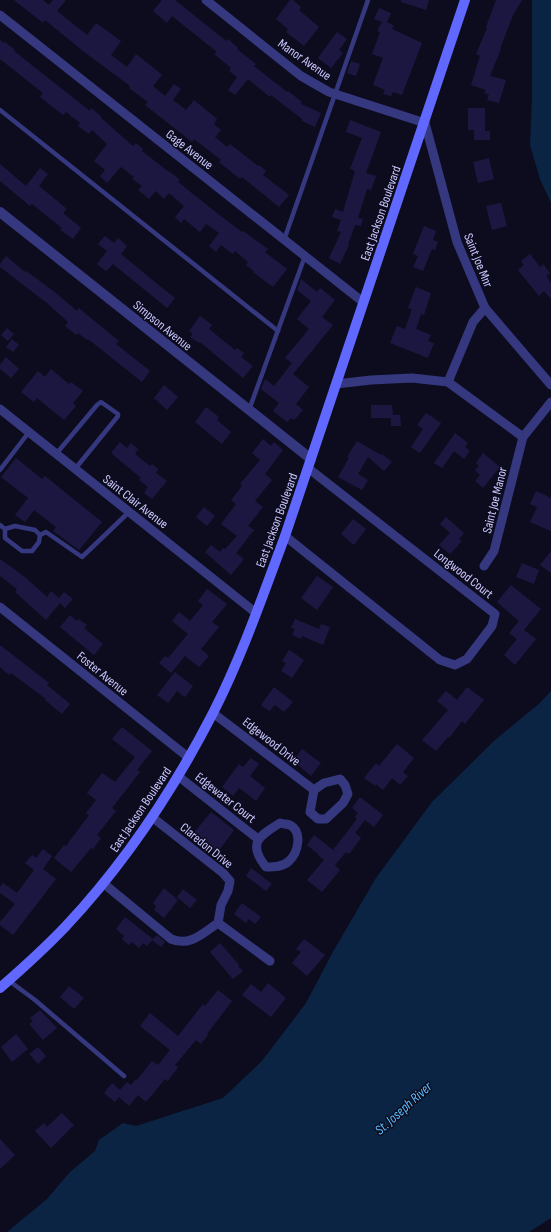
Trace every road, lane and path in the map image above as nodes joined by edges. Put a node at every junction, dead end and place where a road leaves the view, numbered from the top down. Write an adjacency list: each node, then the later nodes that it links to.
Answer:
1 (206, 0): 5 (street, Manor Avenue)
2 (368, 0): 5 (lane)
3 (465, 0): 7 (main road, East Jackson Boulevard)
4 (0, 15): 9 (street, Gage Avenue)
5 (335, 94): 7 (street, Manor Avenue); 9 (lane)
6 (0, 110): 13 (lane)
7 (425, 122): 11 (main road, East Jackson Boulevard); 12 (street, Saint Joe Mnr)
8 (0, 212): 19 (street, Simpson Avenue)
9 (284, 240): 10 (street, Gage Avenue)
10 (305, 256): 11 (street, Gage Avenue); 13 (lane)
11 (363, 302): 15 (main road, East Jackson Boulevard)
12 (485, 308): 14 (street); 16 (street, Saint Joe Mnr)
13 (278, 331): 19 (lane)
14 (448, 382): 15 (street); 21 (street)
15 (336, 384): 23 (main road, East Jackson Boulevard)
16 (551, 385)
17 (551, 402): 21 (street)
18 (0, 409): 20 (street, Saint Clair Avenue)
19 (249, 410): 23 (street, Simpson Avenue)
20 (29, 432): 22 (street, Saint Clair Avenue); 25 (lane)
21 (523, 437): 31 (street, Saint Joe Manor)
22 (56, 454): 24 (street, Saint Clair Avenue); 24 (lane)
23 (310, 463): 30 (main road, East Jackson Boulevard); 30 (street, Longwood Court)
24 (75, 469): 26 (street, Saint Clair Avenue)
25 (0, 470)
26 (129, 512): 29 (lane); 33 (street, Saint Clair Avenue)
27 (0, 525): 28 (lane)
28 (4, 529): 29 (lane); 29 (lane)
29 (40, 535)
30 (285, 536): 33 (main road, East Jackson Boulevard)
31 (484, 566)
32 (0, 607): 35 (street, Foster Avenue)
33 (256, 613): 34 (main road, East Jackson Boulevard)
34 (213, 713): 35 (main road, East Jackson Boulevard); 37 (street, Edgewood Drive)
35 (189, 758): 36 (main road, East Jackson Boulevard)
36 (178, 776): 38 (main road, East Jackson Boulevard); 39 (street, Edgewater Court)
37 (314, 790): 37 (street)
38 (152, 817): 40 (main road, East Jackson Boulevard); 41 (street, Claredon Drive)
39 (258, 839): 39 (street, Edgewater Court)
40 (103, 883): 41 (street); 43 (main road, East Jackson Boulevard)
41 (218, 923): 42 (street)
42 (270, 961)
43 (8, 980): 44 (main road, East Jackson Boulevard); 45 (lane)
44 (0, 988)
45 (124, 1076)

